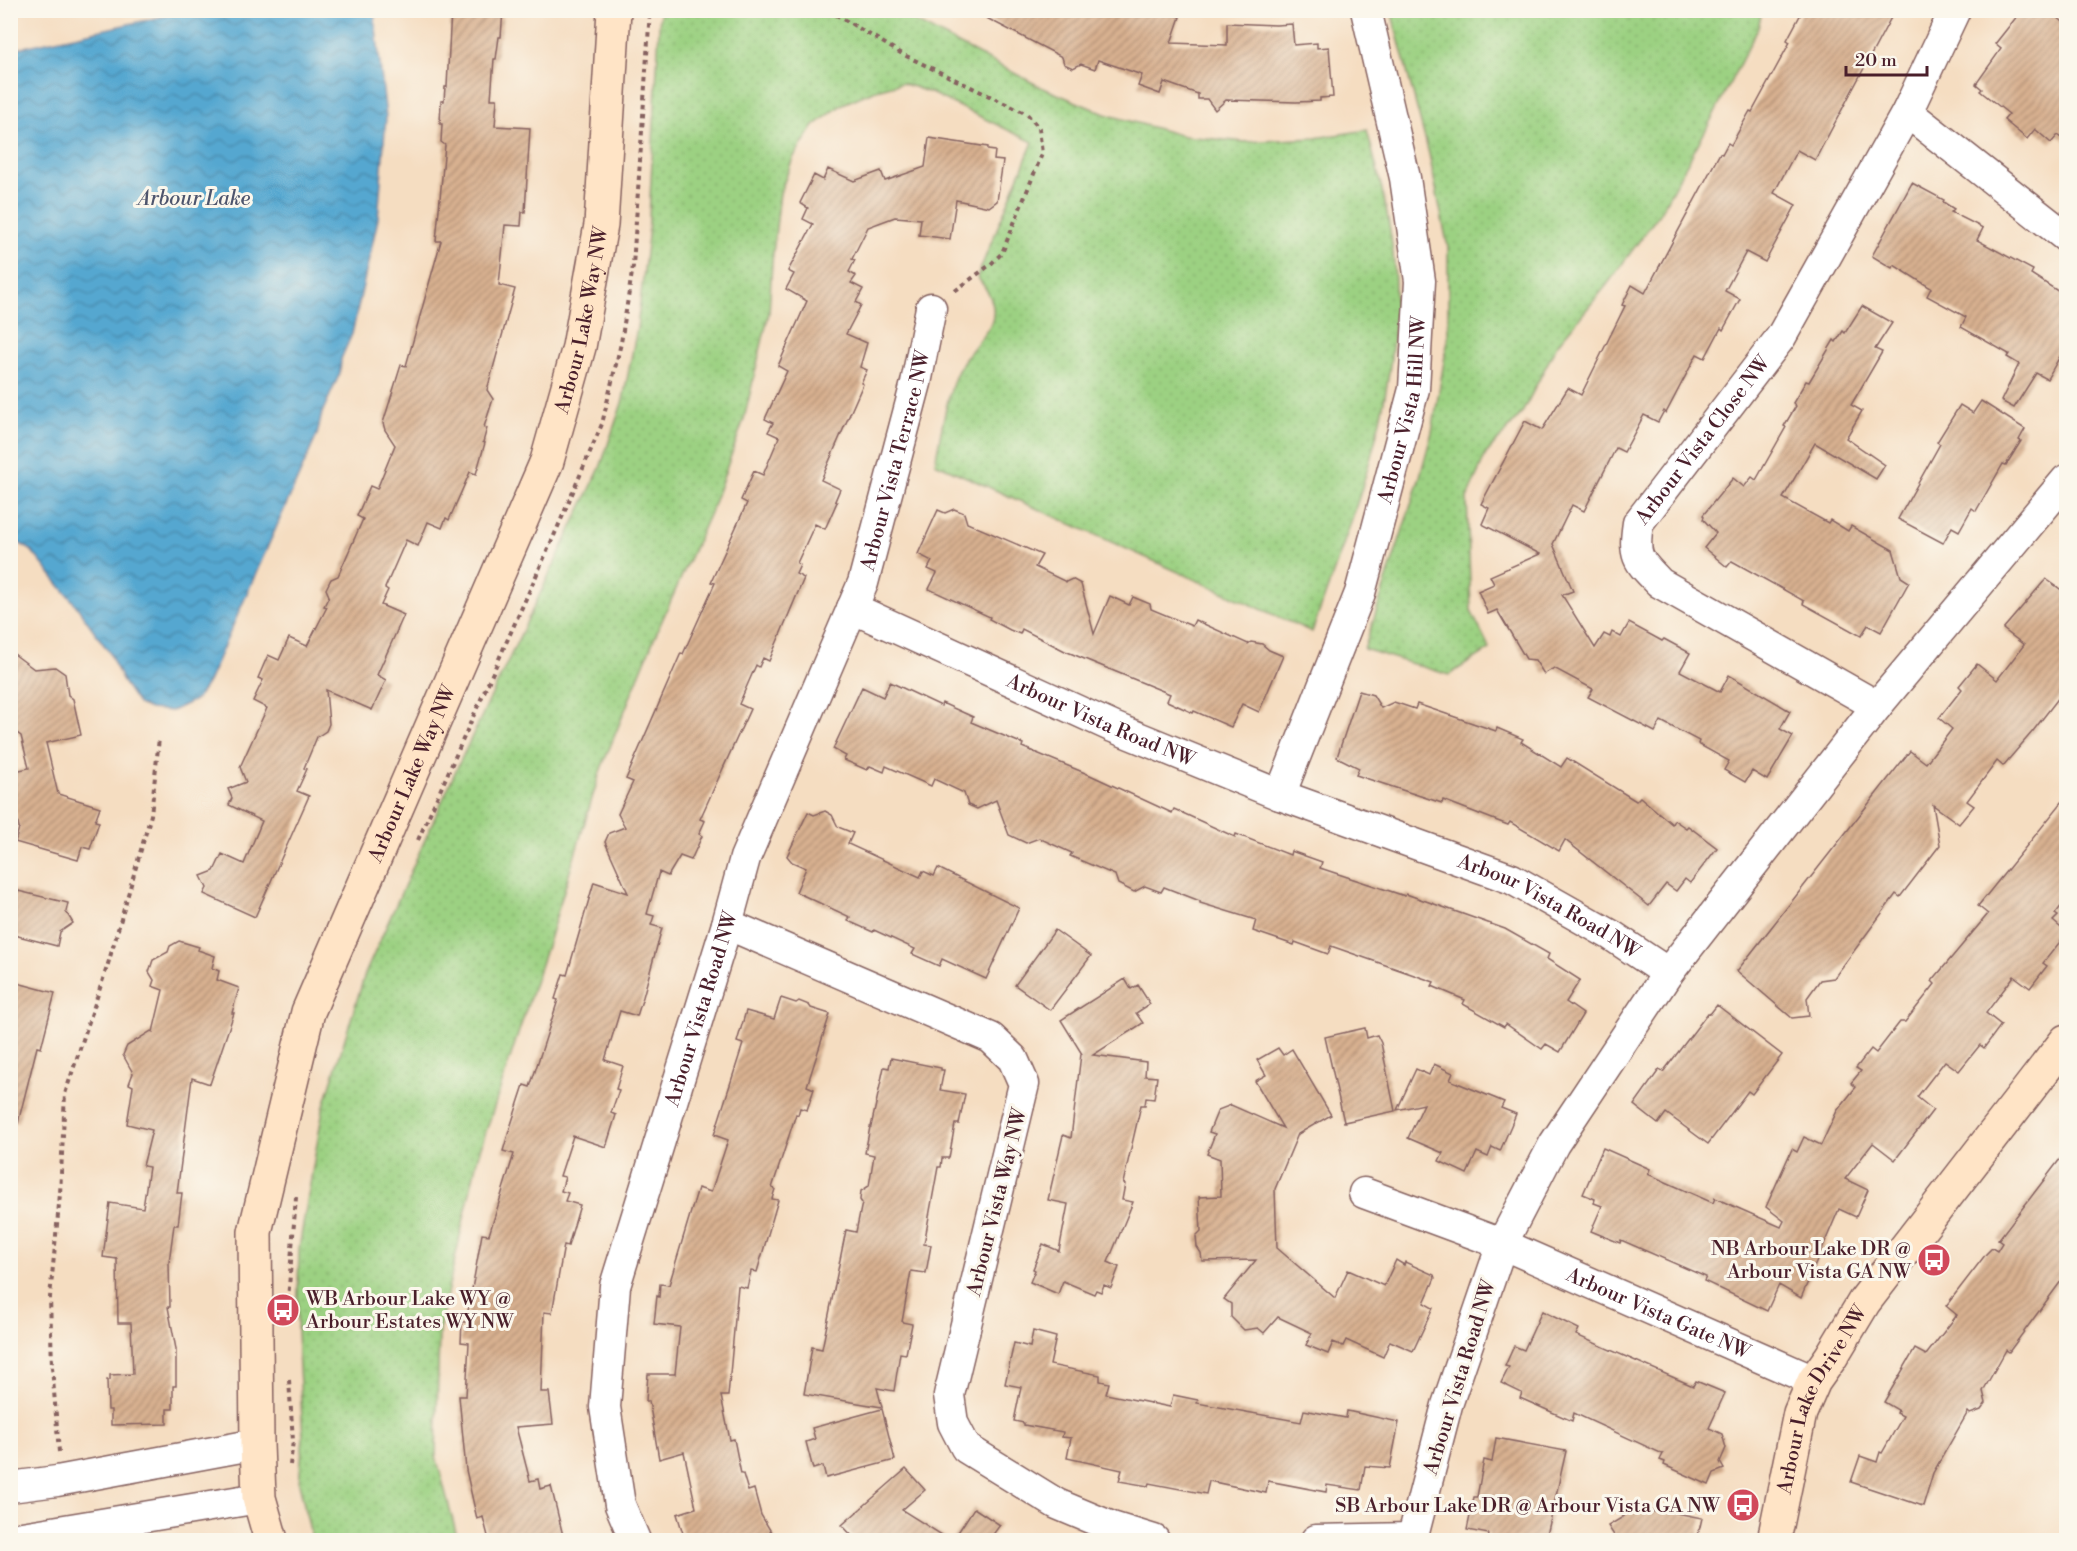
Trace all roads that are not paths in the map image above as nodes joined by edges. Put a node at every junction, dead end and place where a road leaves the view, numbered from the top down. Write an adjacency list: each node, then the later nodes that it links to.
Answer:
1 (614, 10): 17 (street, Arbour Lake Way NW)
2 (1366, 10): 10 (street, Arbour Vista Hill NW)
3 (1955, 10): 4 (street, Arbour Vista Close NW)
4 (1907, 112): 5 (street); 9 (street, Arbour Vista Close NW)
5 (2067, 237)
6 (931, 308): 8 (street, Arbour Vista Terrace NW)
7 (2067, 480): 9 (street)
8 (852, 608): 10 (street, Arbour Vista Road NW); 11 (street, Arbour Vista Road NW)
9 (1877, 706): 12 (street)
10 (1280, 795): 12 (street, Arbour Vista Road NW)
11 (727, 924): 23 (street, Arbour Vista Road NW); 24 (street, Arbour Vista Way NW)
12 (1668, 973): 15 (street, Arbour Vista Road NW)
13 (2067, 1041): 16 (street, Arbour Lake Drive NW)
14 (1364, 1193): 15 (street, Arbour Vista Gate NW)
15 (1502, 1244): 16 (street, Arbour Vista Gate NW); 21 (street, Arbour Vista Road NW)
16 (1814, 1381): 26 (street, Arbour Lake Drive NW)
17 (256, 1444): 18 (street); 19 (street, Arbour Lake Way NW)
18 (10, 1487)
19 (259, 1498): 20 (street); 22 (street, Arbour Lake Way NW)
20 (10, 1539)
21 (1412, 1539): 25 (street)
22 (271, 1540)
23 (635, 1540)
24 (1154, 1540)
25 (1316, 1540)
26 (1774, 1540)

